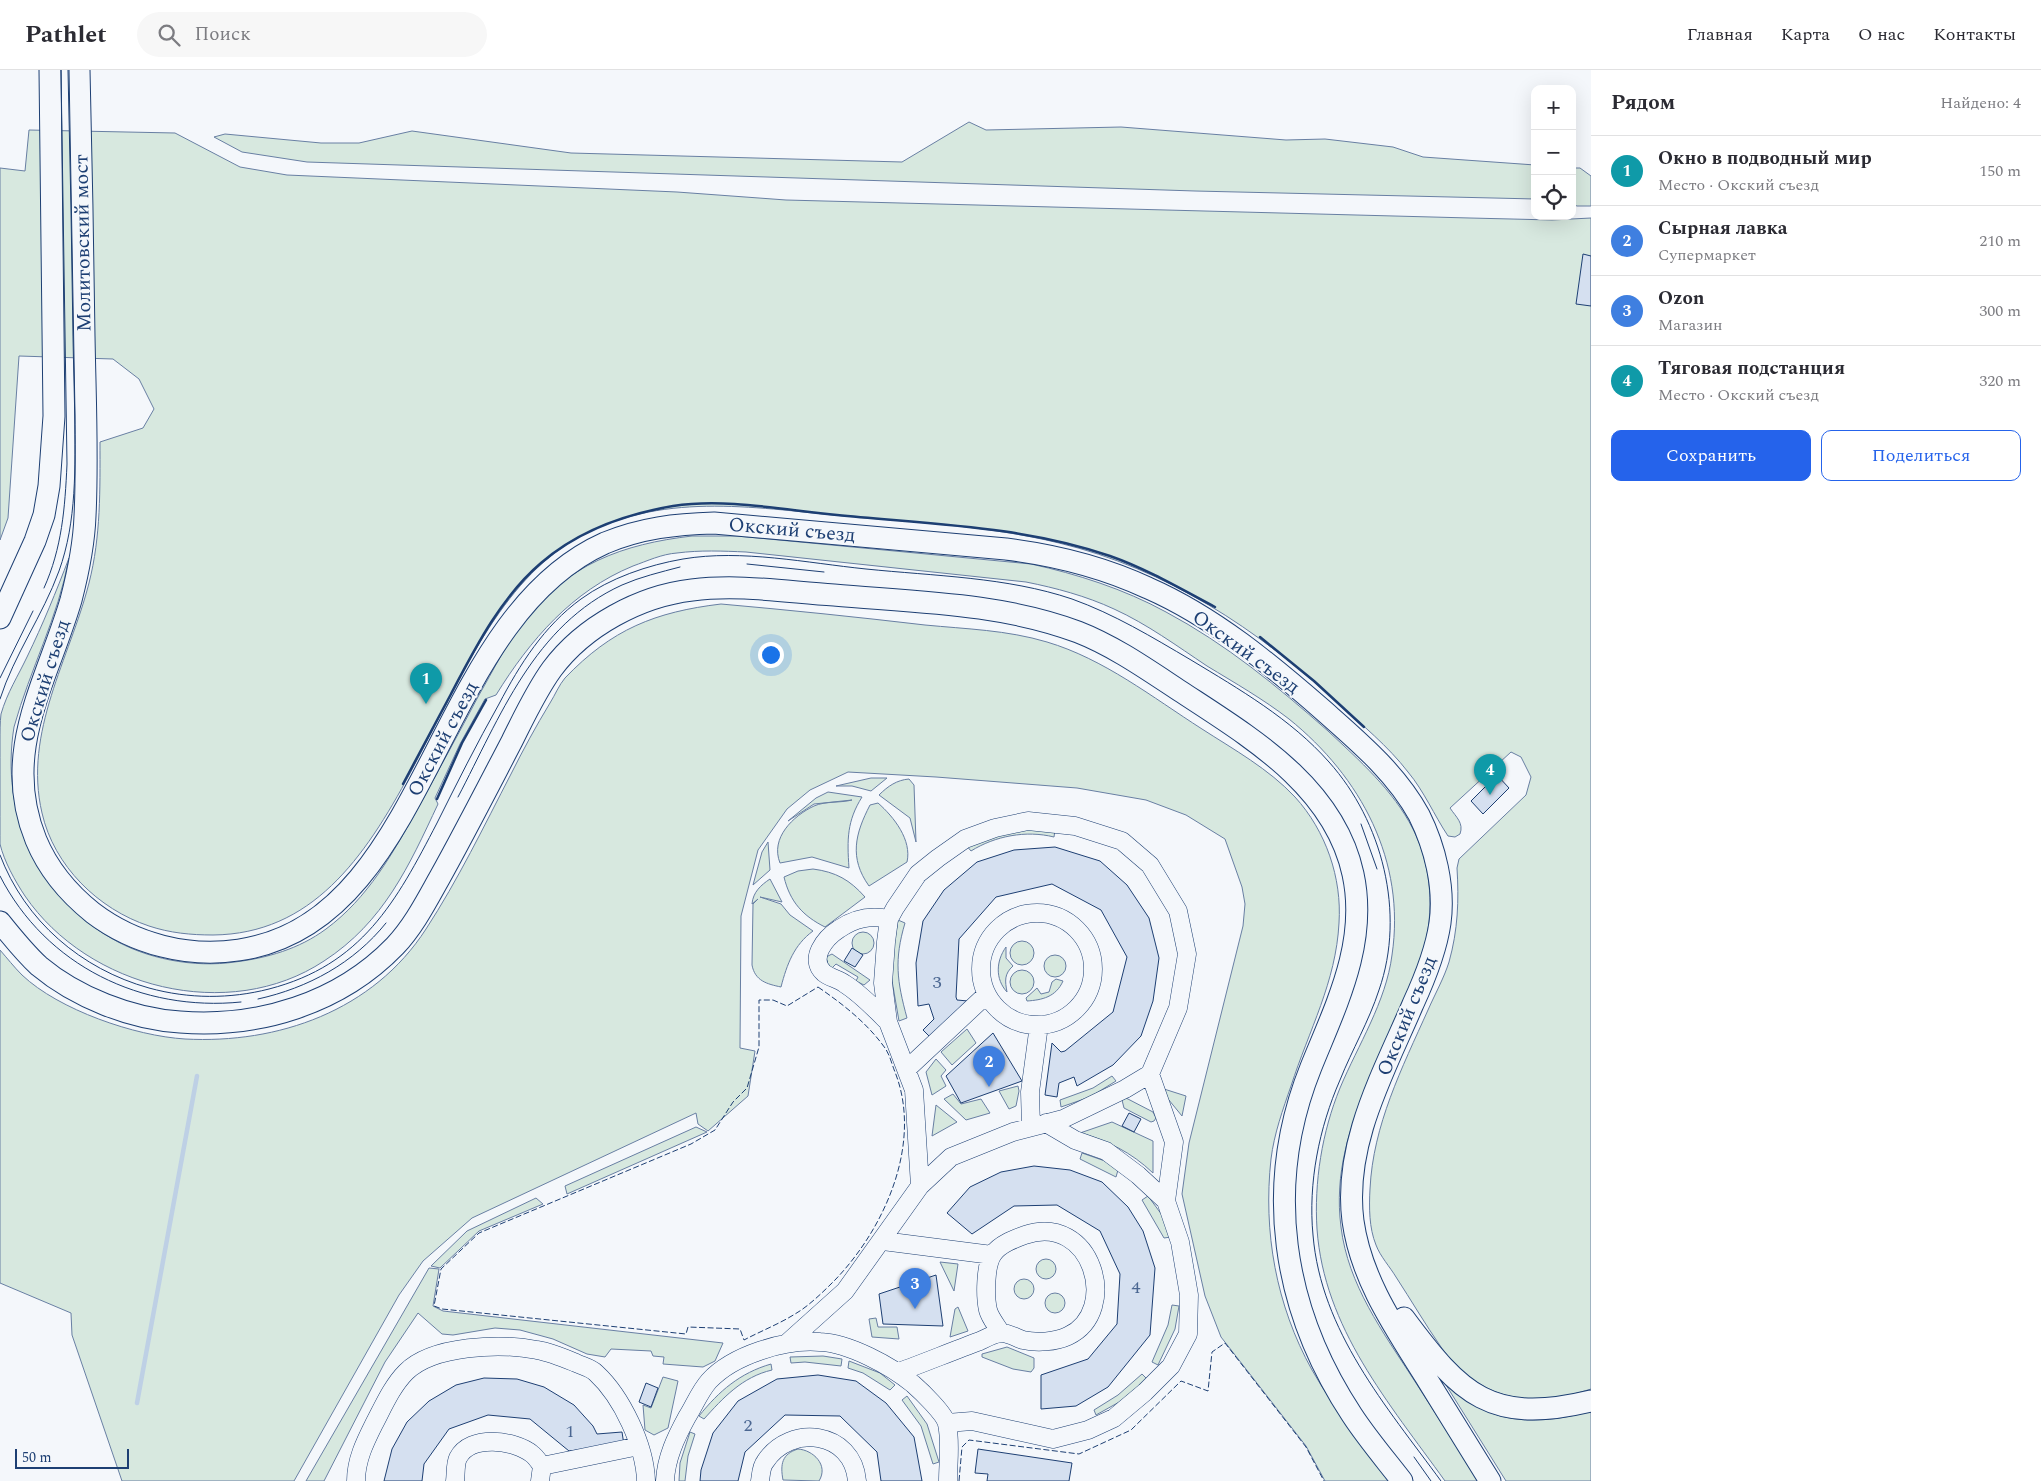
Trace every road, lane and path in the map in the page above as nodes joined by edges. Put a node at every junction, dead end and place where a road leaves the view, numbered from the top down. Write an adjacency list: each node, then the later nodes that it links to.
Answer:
1 (50, 70): 4 (main road, Молитовский мост)
2 (79, 70): 3 (main road, Молитовский мост)
3 (86, 416): 15 (main road, Окский съезд)
4 (0, 618)
5 (889, 919): 8 (street); 8 (street); 11 (street)
6 (0, 922): 33 (main road)
7 (986, 995): 9 (street); 9 (street); 10 (street)
8 (888, 1022): 10 (street)
9 (1039, 1025): 12 (street)
10 (907, 1069): 13 (street)
11 (1150, 1074): 12 (street); 14 (street)
12 (1038, 1125): 13 (street); 14 (street)
13 (920, 1186): 16 (street)
14 (1166, 1201): 22 (street)
15 (1356, 1236): 21 (main road); 34 (main road, Окский съезд)
16 (883, 1241): 17 (street); 19 (street)
17 (992, 1255): 18 (street); 18 (street)
18 (1002, 1333): 20 (street)
19 (786, 1344): 20 (street); 24 (street)
20 (899, 1372): 22 (street)
21 (1591, 1401)
22 (947, 1423): 32 (street)
23 (642, 1453): 24 (street); 25 (street); 26 (street); 28 (street)
24 (670, 1454): 29 (street)
25 (540, 1474): 27 (street)
26 (356, 1481)
27 (455, 1481)
28 (646, 1481)
29 (665, 1481)
30 (760, 1481): 31 (street)
31 (857, 1481)
32 (948, 1481)
33 (1402, 1481)
34 (1490, 1481)

